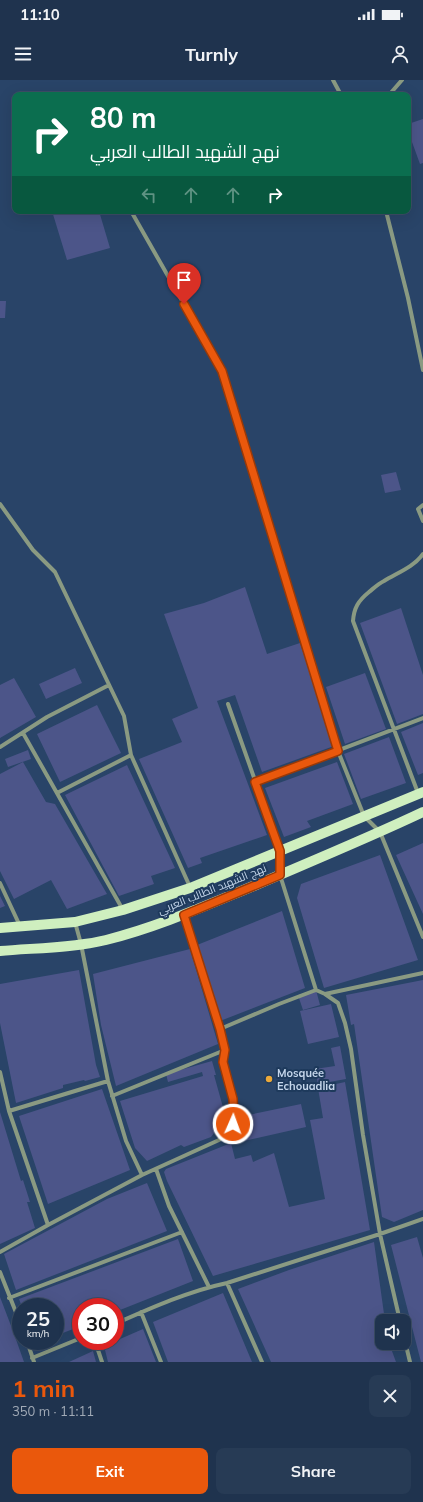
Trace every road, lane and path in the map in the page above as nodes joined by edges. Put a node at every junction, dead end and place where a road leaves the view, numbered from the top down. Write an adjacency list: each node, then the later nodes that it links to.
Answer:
1 (333, 80): 3 (street)
2 (402, 80): 4 (street)
3 (339, 92)
4 (392, 92)
5 (132, 214): 18 (street)
6 (387, 214): 7 (street)
7 (423, 370)
8 (0, 504): 12 (street)
9 (423, 505): 10 (street)
10 (423, 521)
11 (423, 554): 15 (street)
12 (109, 685): 16 (street); 19 (street)
13 (228, 704): 20 (street)
14 (423, 718): 15 (street)
15 (394, 730): 18 (street); 22 (street)
16 (23, 733): 17 (street); 21 (street)
17 (0, 747)
18 (338, 751): 20 (street); 24 (street)
19 (131, 755): 21 (street); 29 (street)
20 (255, 782): 26 (street)
21 (57, 793): 30 (street)
22 (421, 793): 24 (main road, نهج الشهيد الطالب العربي)
23 (423, 812): 25 (main road, نهج الشهيد الطالب العربي)
24 (364, 816): 25 (street); 26 (main road, نهج الشهيد الطالب العربي)
25 (380, 832): 27 (main road, نهج الشهيد الطالب العربي); 35 (street)
26 (280, 851): 27 (street); 29 (main road, نهج الشهيد الطالب العربي)
27 (280, 875): 31 (main road, نهج الشهيد الطالب العربي); 39 (street)
28 (0, 883): 33 (street)
29 (190, 888): 30 (main road, نهج الشهيد الطالب العربي)
30 (123, 910): 32 (main road, نهج الشهيد الطالب العربي)
31 (184, 915): 36 (main road, نهج الشهيد الطالب العربي); 41 (street)
32 (75, 922): 33 (main road, نهج الشهيد الطالب العربي); 36 (street)
33 (21, 926): 34 (main road, نهج الشهيد الطالب العربي)
34 (0, 928)
35 (423, 938)
36 (81, 944): 37 (main road, نهج الشهيد الطالب العربي); 44 (street)
37 (0, 951)
38 (423, 973): 40 (street)
39 (316, 990): 40 (street); 41 (street)
40 (325, 994): 52 (street)
41 (220, 1029): 42 (street)
42 (225, 1050): 45 (street); 47 (street)
43 (0, 1072): 46 (street)
44 (108, 1081): 45 (street); 46 (street)
45 (112, 1096): 48 (street)
46 (9, 1112): 50 (street)
47 (156, 1169): 48 (street); 51 (street)
48 (142, 1175): 50 (street)
49 (423, 1218): 52 (street)
50 (48, 1225): 53 (street)
51 (182, 1232): 56 (street); 57 (street)
52 (380, 1234): 55 (street); 60 (street)
53 (0, 1252)
54 (0, 1272): 57 (street)
55 (227, 1282): 56 (street); 69 (street)
56 (209, 1287): 59 (street)
57 (9, 1298): 58 (street)
58 (12, 1303)
59 (141, 1312): 61 (street); 68 (street)
60 (398, 1314)
61 (124, 1320)
62 (72, 1342): 66 (street)
63 (30, 1350): 66 (street)
64 (98, 1350): 67 (street)
65 (407, 1350): 70 (street)
66 (33, 1360)
67 (102, 1362)
68 (161, 1362)
69 (262, 1362)
70 (410, 1362)

